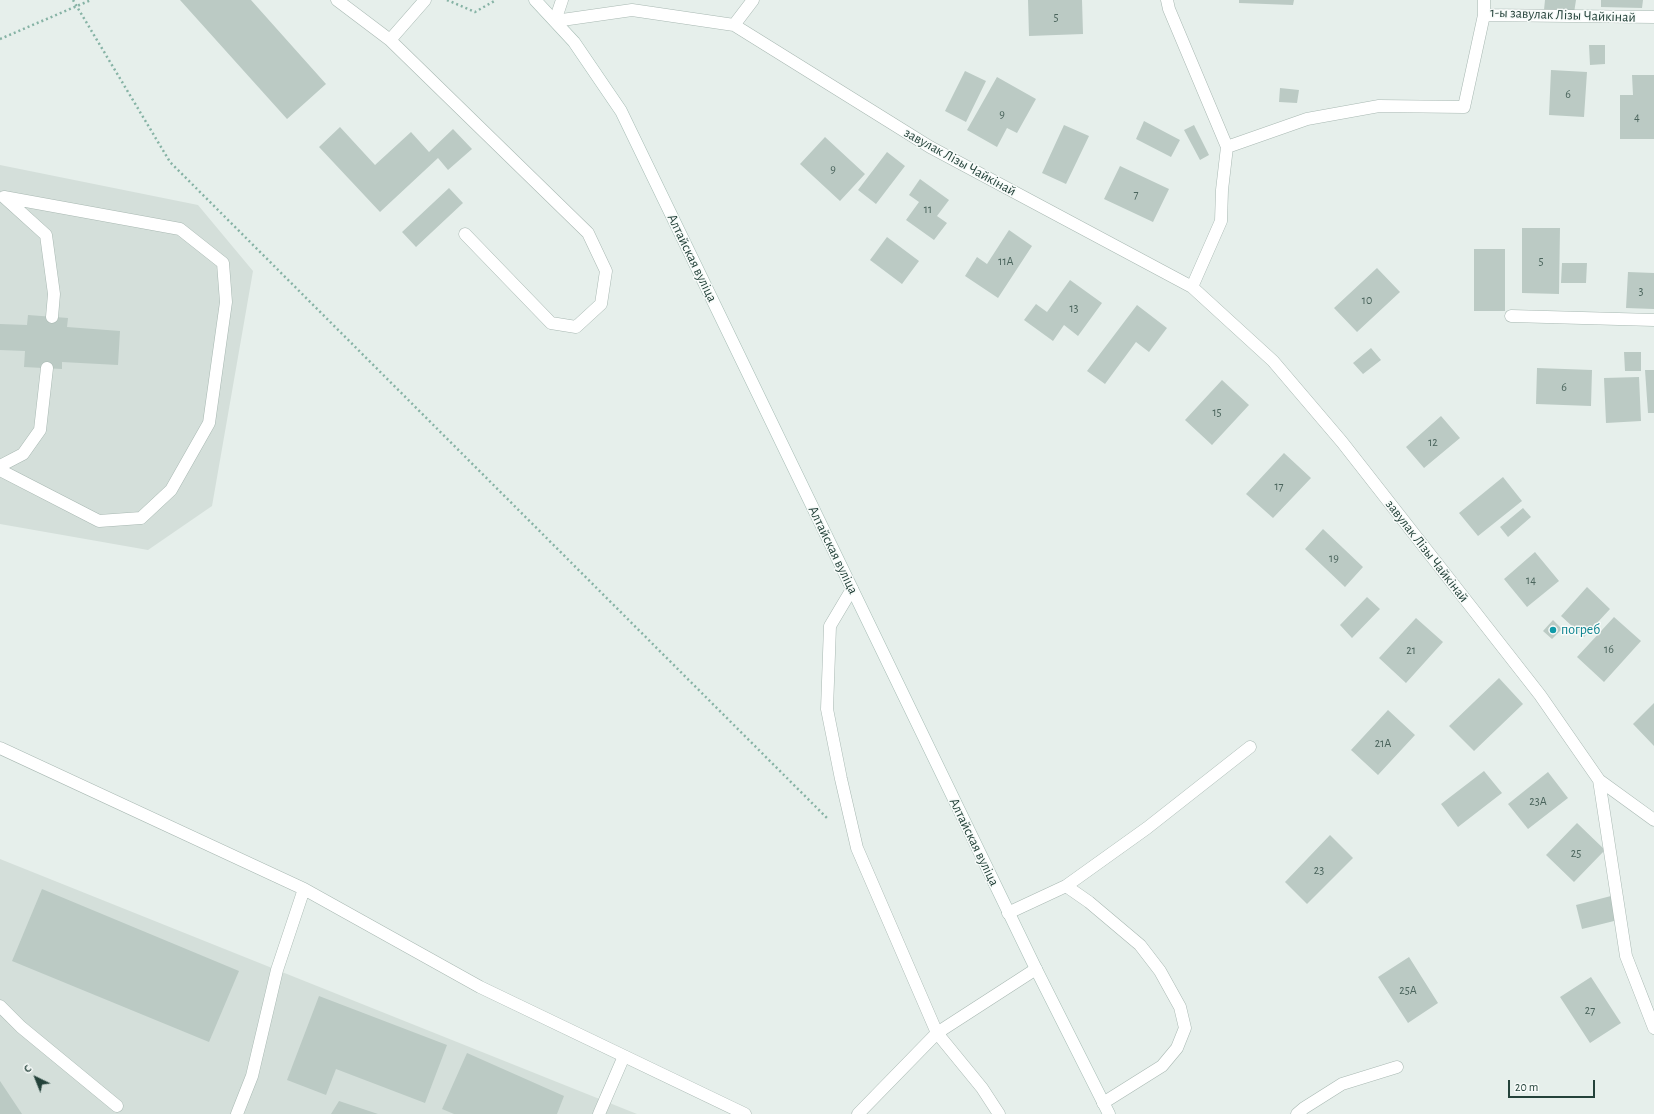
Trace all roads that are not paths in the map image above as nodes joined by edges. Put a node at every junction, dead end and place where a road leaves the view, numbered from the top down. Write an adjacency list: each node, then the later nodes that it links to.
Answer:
1 (337, 0): 12 (street)
2 (425, 0): 12 (street)
3 (535, 0): 10 (street, Алтайская вуліца)
4 (562, 0): 10 (street)
5 (753, 0): 11 (street)
6 (1167, 0): 13 (street)
7 (1484, 0): 8 (street, 1-ы завулак Лізы Чайкінай)
8 (1484, 15): 9 (street, 1-ы завулак Лізы Чайкінай); 13 (street)
9 (1654, 17)
10 (555, 21): 11 (street); 23 (street, Алтайская вуліца)
11 (734, 25): 16 (street, завулак Лізы Чайкінай)
12 (390, 40): 15 (street)
13 (1227, 147): 16 (street)
14 (2, 196): 18 (street); 22 (street)
15 (465, 234)
16 (1192, 287): 26 (street, завулак Лізы Чайкінай)
17 (1511, 316): 19 (street)
18 (52, 317)
19 (1654, 320)
20 (47, 368): 21 (street)
21 (0, 466)
22 (0, 470)
23 (852, 589): 30 (street, Алтайская вуліца); 34 (street)
24 (1250, 747): 28 (street)
25 (0, 748): 29 (street)
26 (1599, 780): 27 (street, завулак Лізы Чайкінай); 33 (street)
27 (1654, 820)
28 (1066, 886): 30 (street); 37 (street)
29 (304, 889): 35 (street); 39 (street)
30 (1008, 913): 31 (street, Алтайская вуліца)
31 (1036, 970): 34 (street); 37 (street, Алтайская вуліца)
32 (0, 1006): 38 (street)
33 (1654, 1028)
34 (937, 1033): 42 (street); 43 (street)
35 (624, 1056): 40 (street); 41 (street)
36 (1397, 1067): 45 (street)
37 (1103, 1103): 44 (street, Алтайская вуліца)
38 (117, 1106)
39 (237, 1114)
40 (599, 1114)
41 (745, 1114)
42 (858, 1114)
43 (999, 1114)
44 (1109, 1114)
45 (1297, 1114)

